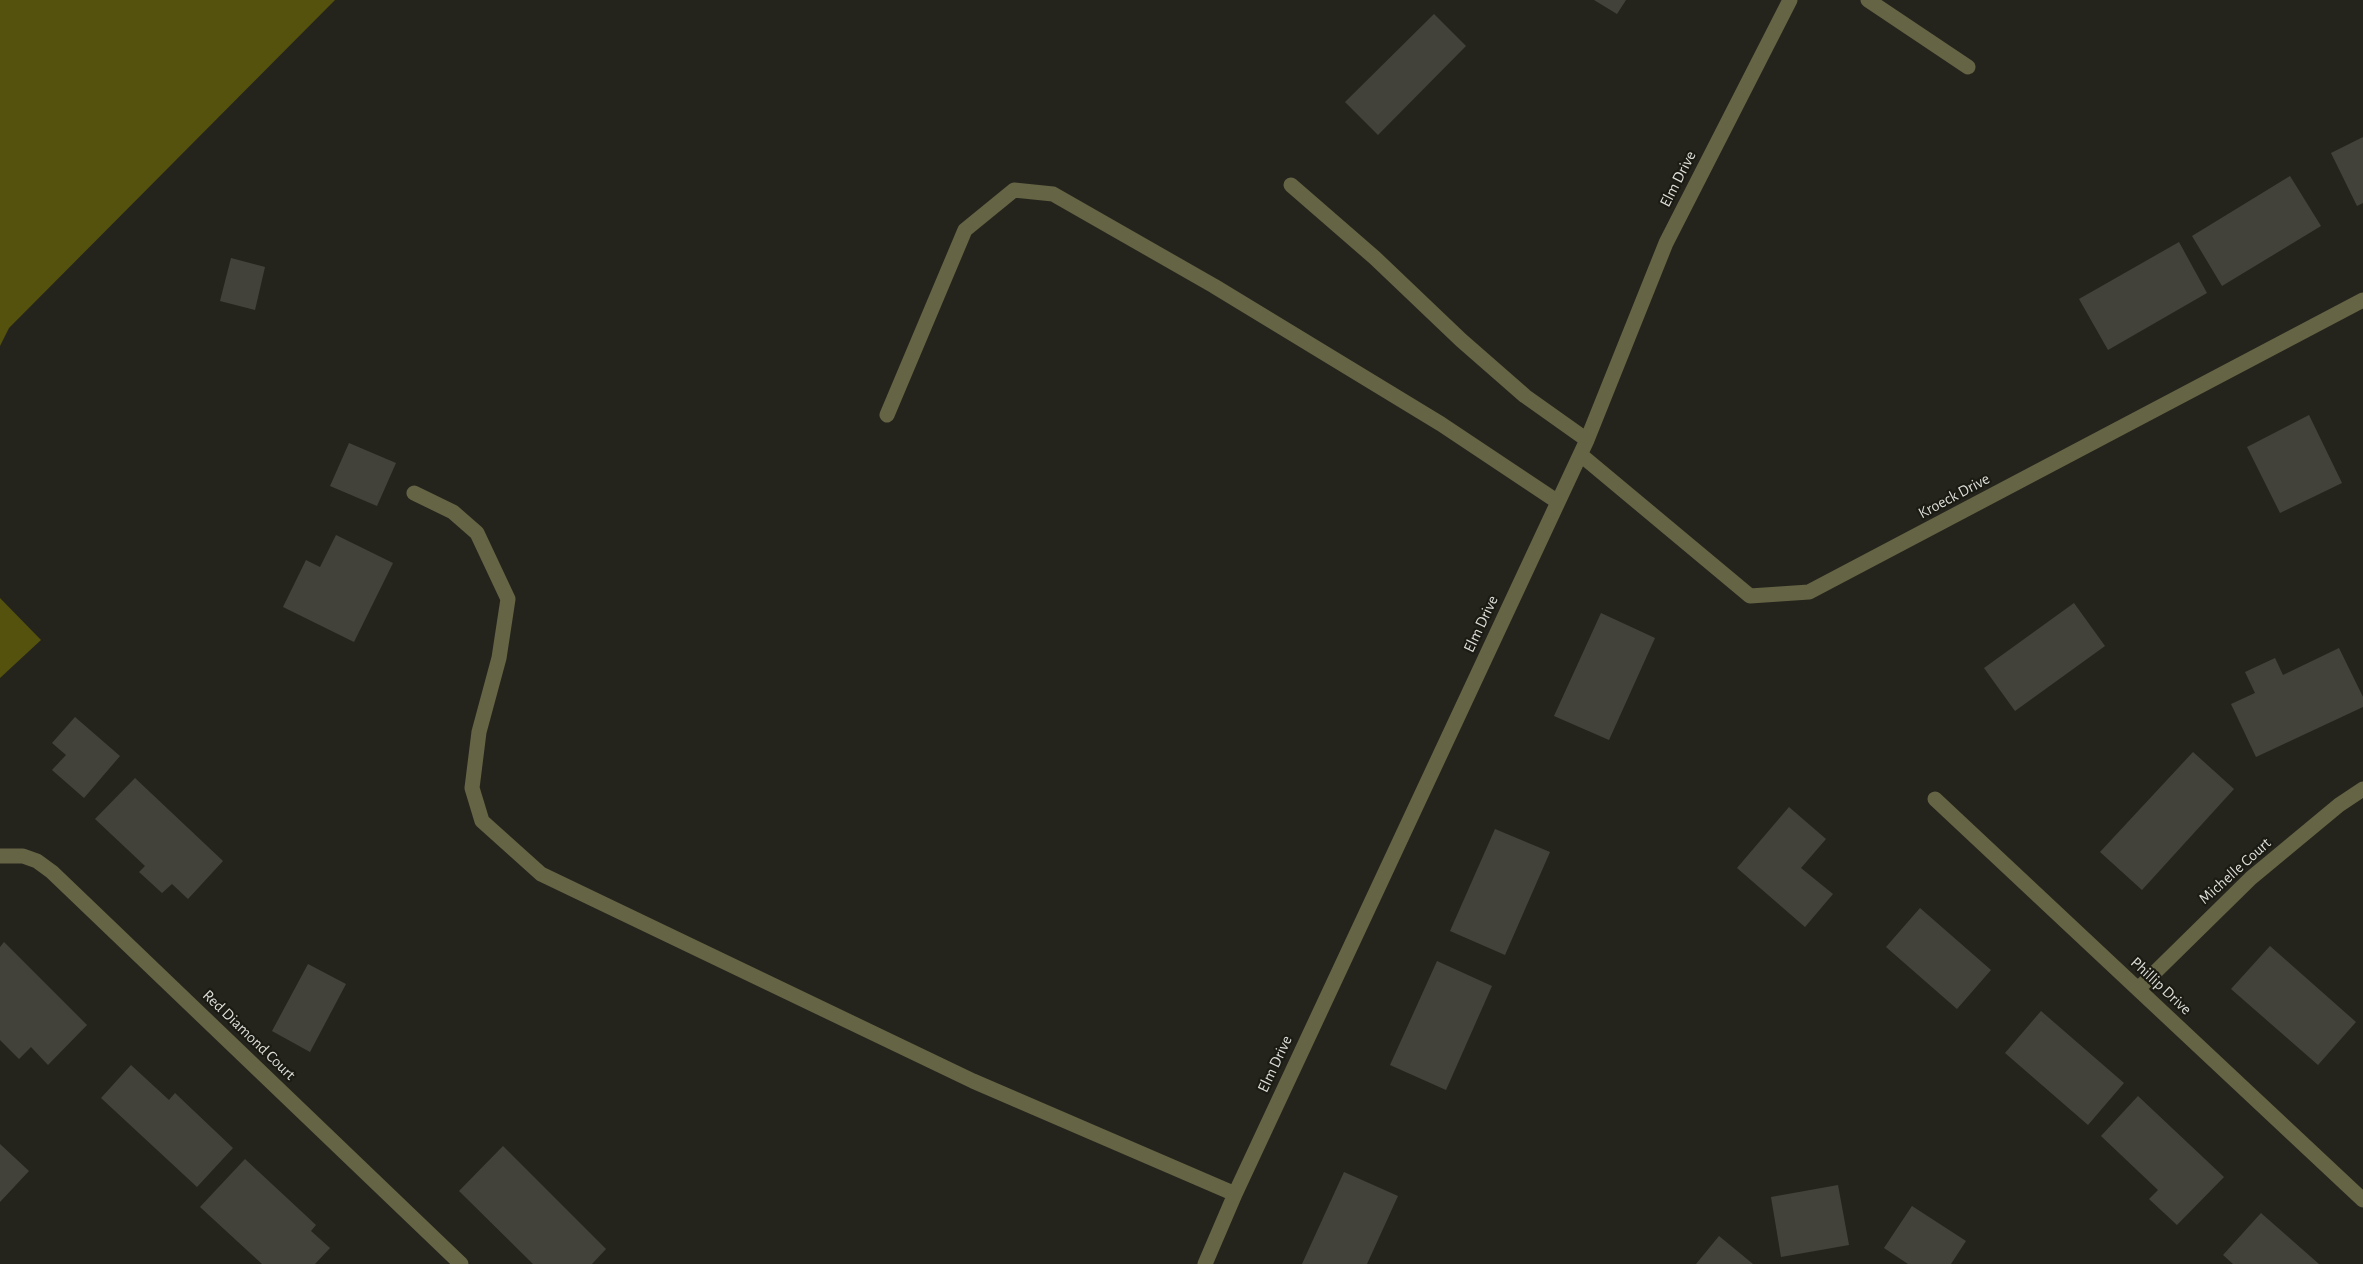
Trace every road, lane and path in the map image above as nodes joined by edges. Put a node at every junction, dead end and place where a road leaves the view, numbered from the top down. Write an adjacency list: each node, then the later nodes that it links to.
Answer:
1 (1790, 0): 7 (street, Elm Drive)
2 (1868, 0): 3 (street)
3 (1968, 67)
4 (1291, 185): 7 (street)
5 (2363, 300): 8 (street, Kroeck Drive)
6 (887, 415): 10 (street)
7 (1587, 440): 8 (street, Elm Drive)
8 (1581, 455): 10 (street, Elm Drive)
9 (414, 493): 15 (street)
10 (1558, 502): 15 (street, Elm Drive)
11 (2363, 789): 14 (street, Michelle Court)
12 (1935, 799): 14 (street, Phillip Drive)
13 (0, 856): 17 (street, Red Diamond Court)
14 (2138, 989): 16 (street, Phillip Drive)
15 (1235, 1194): 18 (street, Elm Drive)
16 (2363, 1200)
17 (461, 1264)
18 (1205, 1264)

